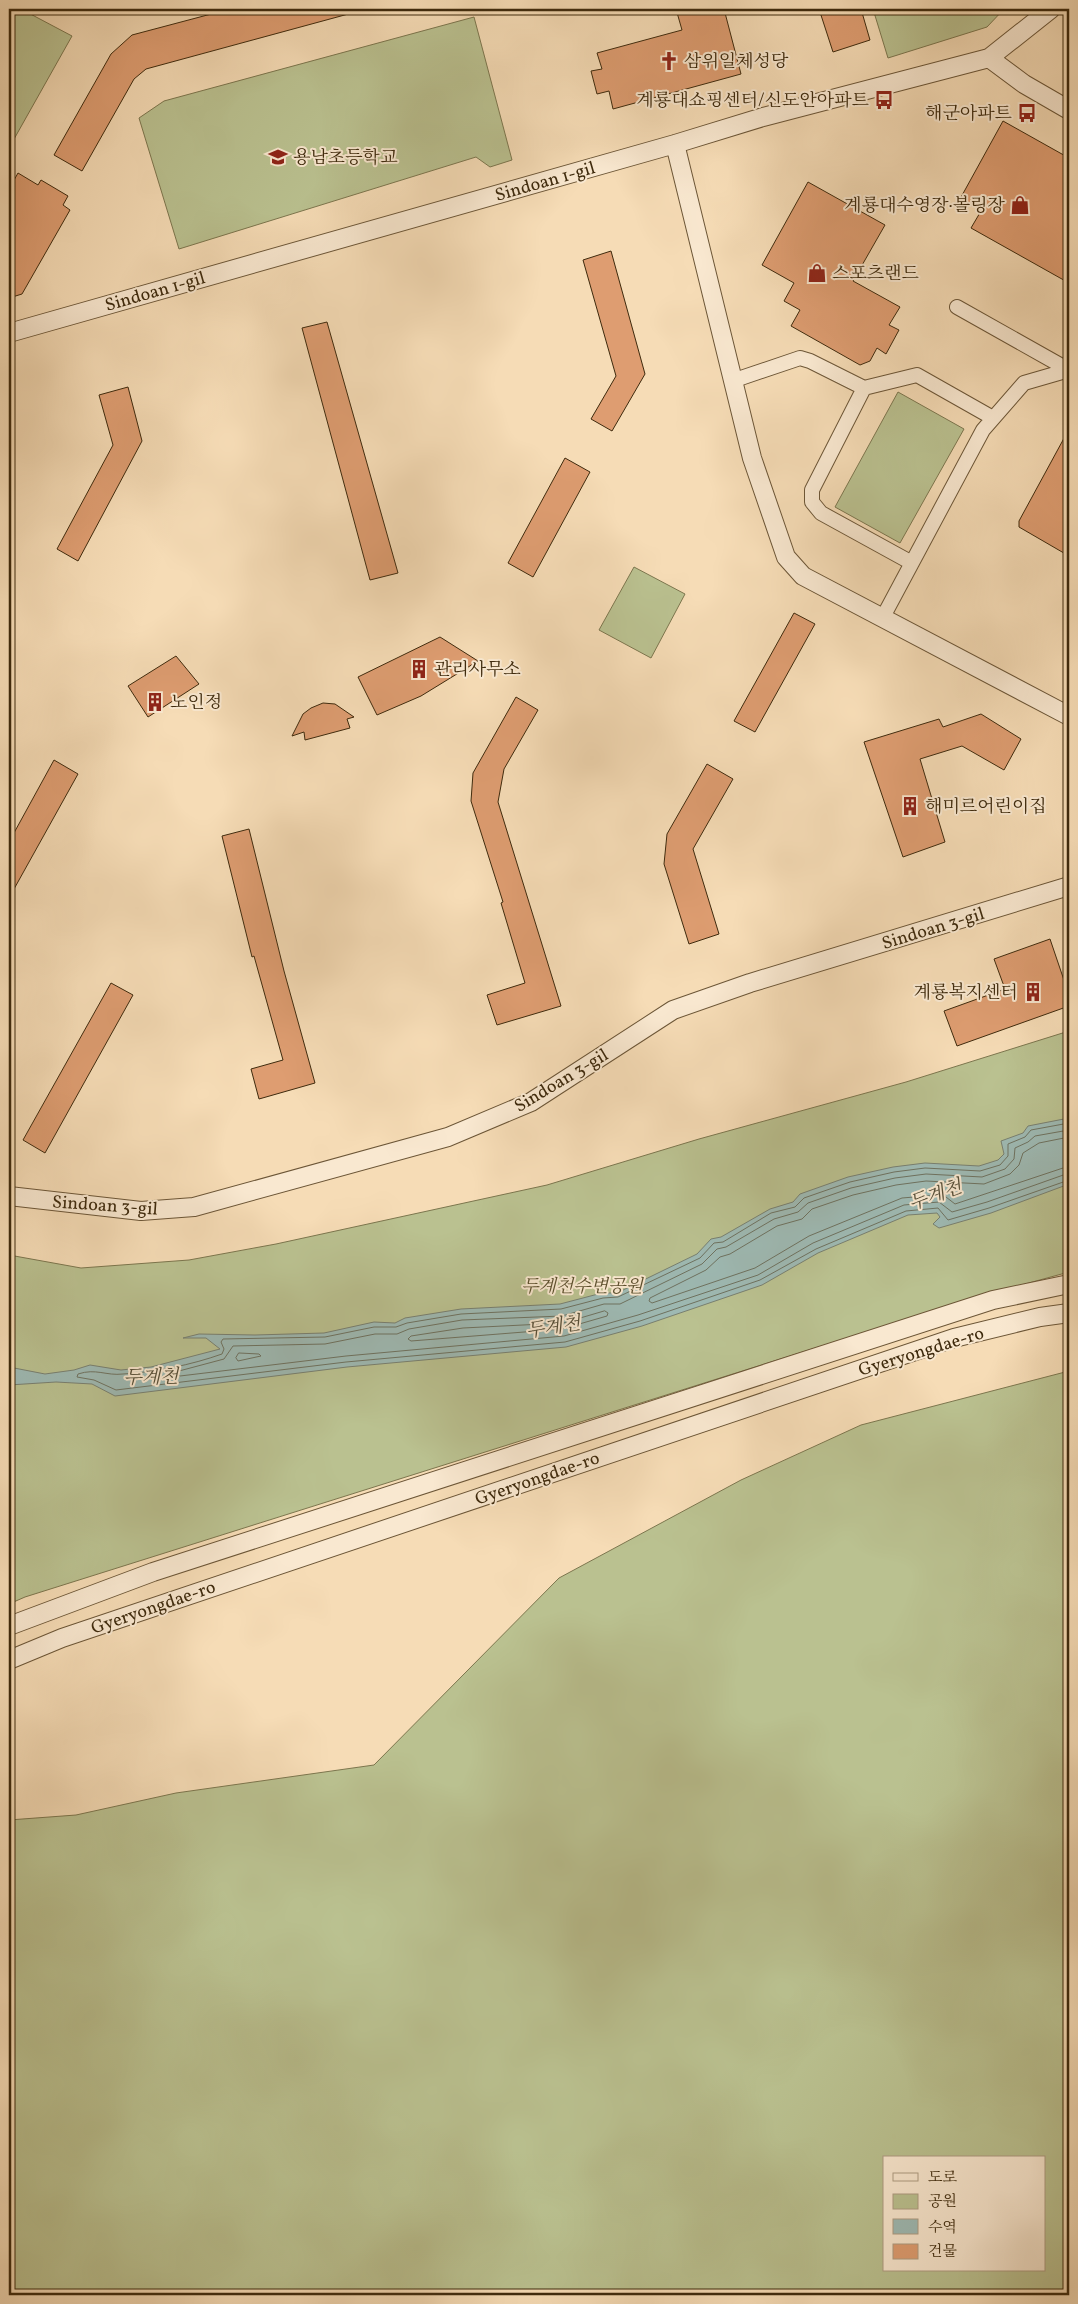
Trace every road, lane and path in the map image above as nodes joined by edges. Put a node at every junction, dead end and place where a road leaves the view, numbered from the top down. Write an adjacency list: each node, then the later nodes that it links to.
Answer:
1 (1051, 9): 2 (street)
2 (989, 58): 3 (street); 4 (street, Sindoan 1-gil)
3 (1069, 110)
4 (675, 144): 6 (street, Sindoan 1-gil); 8 (street)
5 (957, 307): 7 (street)
6 (9, 333)
7 (1069, 370): 10 (street)
8 (732, 381): 9 (street); 12 (street)
9 (864, 388): 10 (street); 11 (street)
10 (993, 418): 11 (street)
11 (912, 563): 12 (street)
12 (883, 617): 13 (street)
13 (1069, 716)
14 (1069, 886): 15 (street, Sindoan 3-gil)
15 (9, 1196)
16 (1069, 1284): 18 (street, Gyeryongdae-ro)
17 (1069, 1313): 19 (street, Gyeryongdae-ro)
18 (9, 1626)
19 (9, 1660)

